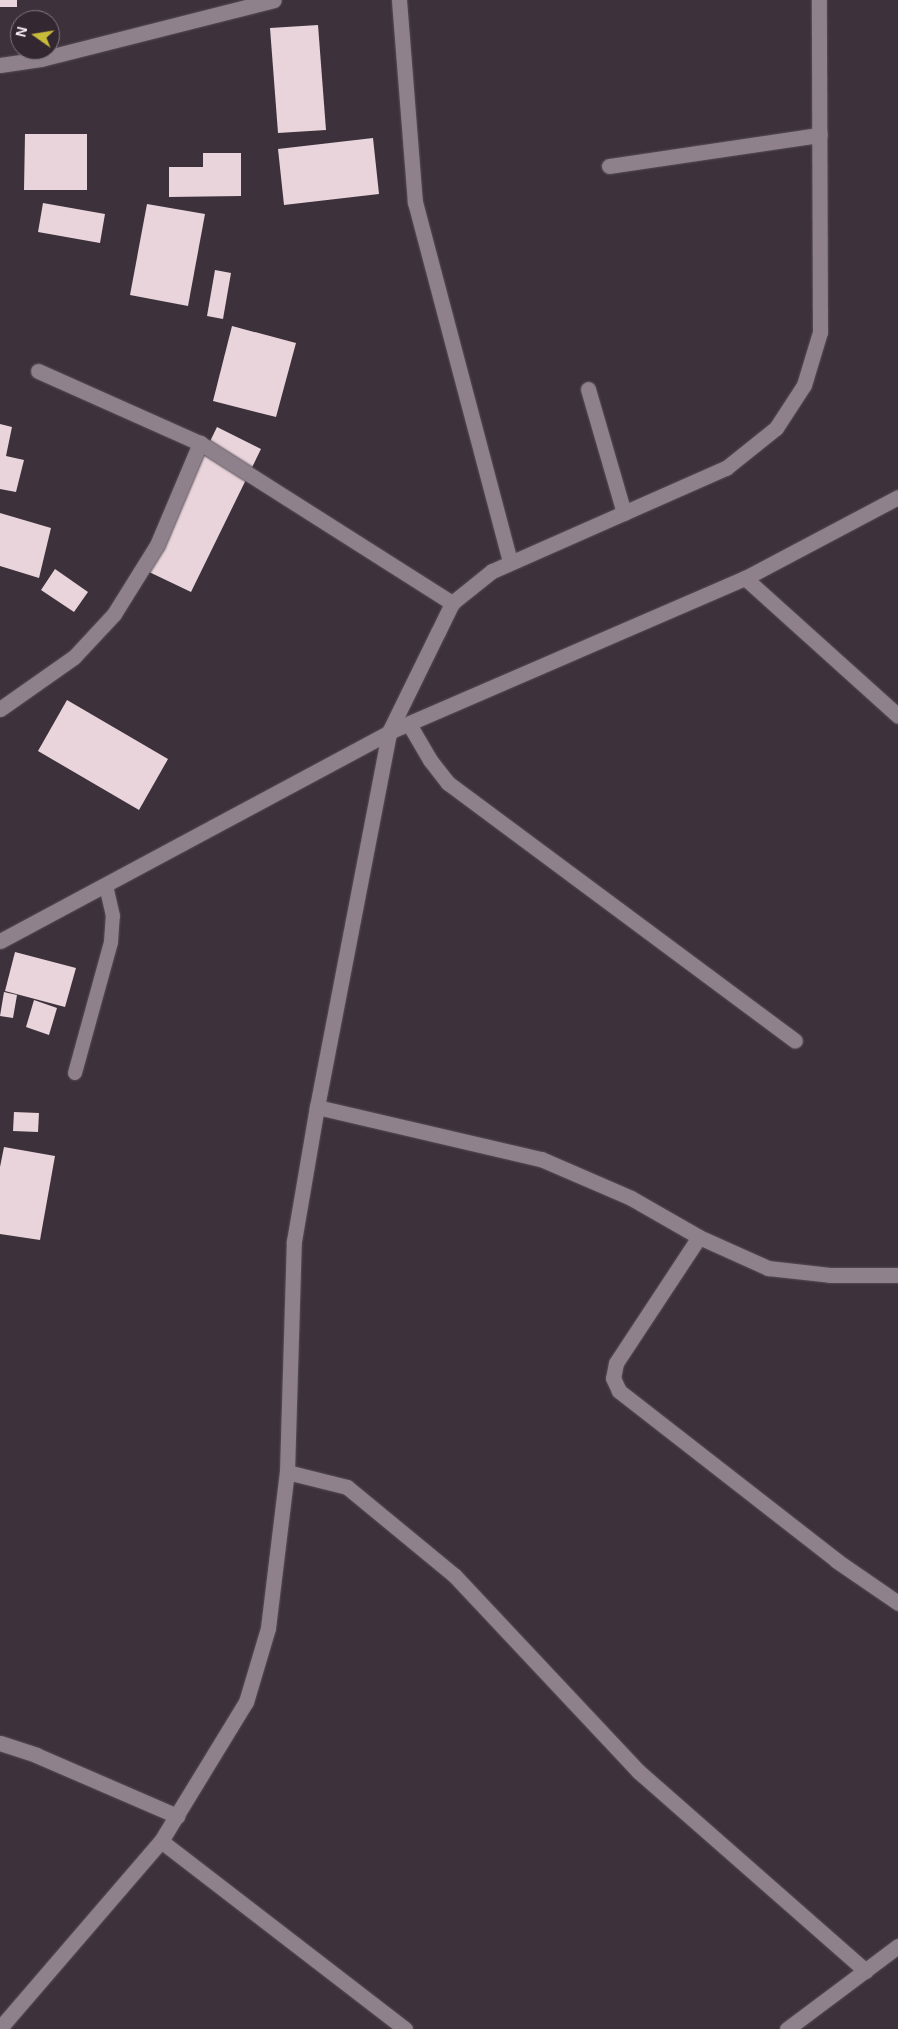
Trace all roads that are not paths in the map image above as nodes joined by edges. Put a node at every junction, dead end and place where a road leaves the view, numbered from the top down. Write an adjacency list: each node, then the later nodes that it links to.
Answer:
1 (274, 0): 4 (street)
2 (399, 0): 13 (street)
3 (820, 0): 6 (street)
4 (236, 6): 5 (street)
5 (0, 65)
6 (820, 135): 7 (street); 12 (street)
7 (609, 166)
8 (38, 371): 10 (street)
9 (588, 389): 12 (street)
10 (200, 443): 15 (street); 16 (street)
11 (898, 497): 14 (street)
12 (624, 513): 13 (street)
13 (510, 562): 15 (street)
14 (745, 578): 17 (street); 18 (street)
15 (452, 603): 19 (street)
16 (0, 709)
17 (898, 716)
18 (409, 724): 19 (street); 22 (street)
19 (389, 732): 20 (street); 24 (street)
20 (106, 886): 21 (street); 23 (lane)
21 (0, 941)
22 (795, 1041)
23 (75, 1073)
24 (317, 1106): 25 (street); 27 (street)
25 (699, 1237): 26 (street); 28 (street)
26 (898, 1275)
27 (287, 1472): 30 (street); 33 (street)
28 (898, 1603)
29 (0, 1743): 30 (street)
30 (178, 1816): 31 (street)
31 (162, 1841): 34 (street); 35 (street)
32 (898, 1946): 33 (street)
33 (866, 1971): 36 (street)
34 (0, 2028)
35 (405, 2029)
36 (787, 2029)

